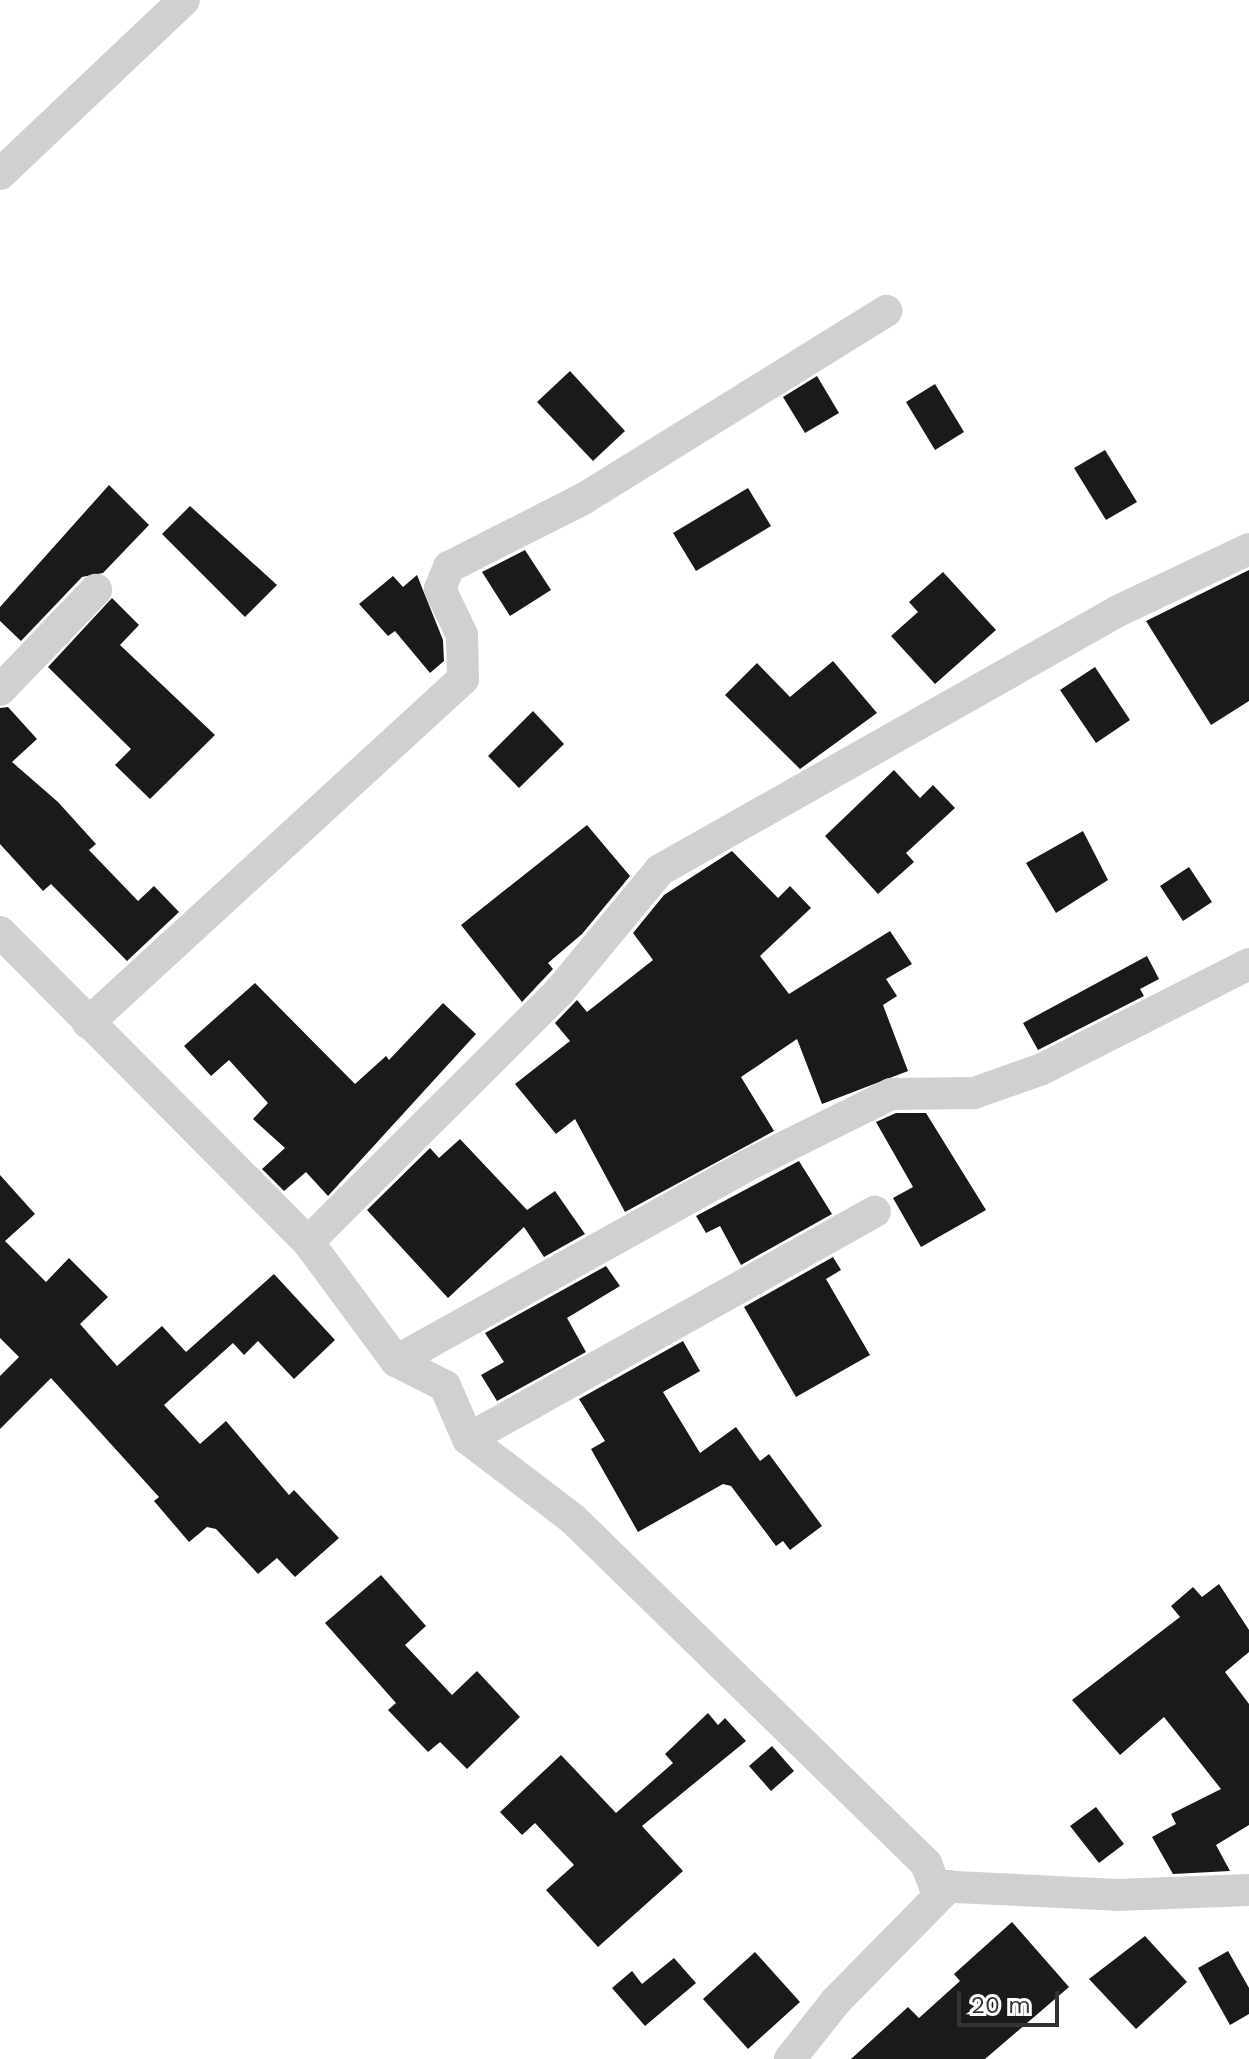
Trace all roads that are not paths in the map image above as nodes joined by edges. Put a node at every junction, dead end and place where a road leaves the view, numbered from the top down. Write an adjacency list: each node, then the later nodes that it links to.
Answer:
1 (184, 0): 2 (street)
2 (0, 174)
3 (886, 311): 9 (street)
4 (1249, 549): 11 (street)
5 (96, 590): 6 (street)
6 (0, 690)
7 (0, 932): 9 (street)
8 (1249, 964): 12 (street)
9 (88, 1023): 11 (street)
10 (875, 1212): 13 (street)
11 (308, 1242): 12 (street)
12 (396, 1361): 13 (street)
13 (468, 1439): 14 (street)
14 (935, 1886): 15 (street); 16 (street)
15 (1249, 1890)
16 (790, 2059)

